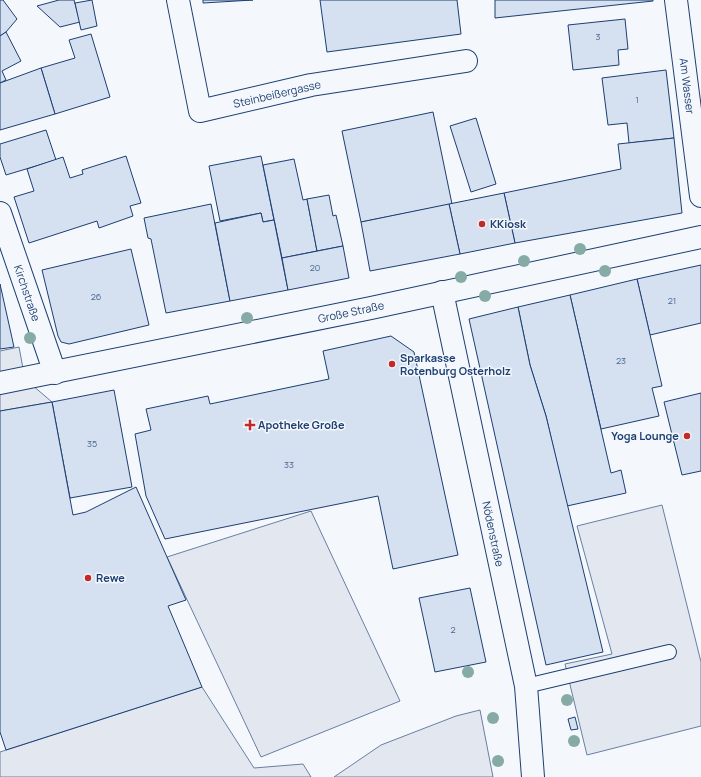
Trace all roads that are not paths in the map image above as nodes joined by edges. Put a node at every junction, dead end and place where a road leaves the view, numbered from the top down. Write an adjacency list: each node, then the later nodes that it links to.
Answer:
1 (178, 0): 3 (street, Steinbeißergasse)
2 (676, 0): 4 (street, Am Wasser)
3 (466, 60)
4 (701, 196)
5 (0, 213): 8 (street, Kirchstraße)
6 (701, 237): 7 (street, Große Straße)
7 (442, 292): 8 (street, Große Straße); 11 (street, Nödenstraße)
8 (55, 373): 9 (street, Große Straße)
9 (0, 383)
10 (669, 652): 11 (lane)
11 (526, 686): 12 (street, Nödenstraße)
12 (533, 777)

